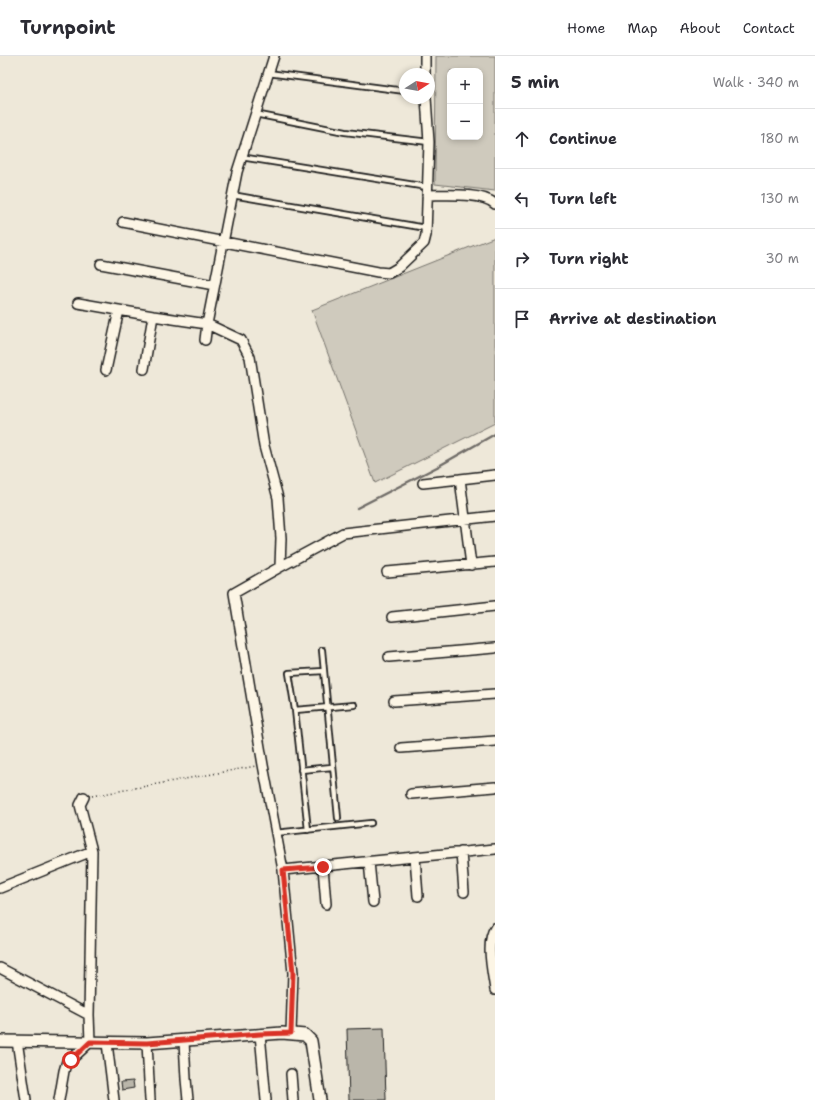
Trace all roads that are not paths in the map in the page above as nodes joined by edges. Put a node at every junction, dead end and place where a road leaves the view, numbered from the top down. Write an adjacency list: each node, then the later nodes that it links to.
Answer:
1 (274, 56): 4 (street)
2 (425, 56): 3 (street)
3 (426, 68)
4 (268, 73): 5 (lane); 7 (street)
5 (399, 90)
6 (426, 104): 8 (street)
7 (255, 114): 8 (lane); 9 (street)
8 (428, 142): 10 (street)
9 (241, 157): 10 (lane); 11 (street)
10 (427, 191): 12 (street); 14 (street)
11 (232, 195): 14 (lane); 15 (street)
12 (495, 204)
13 (123, 222): 15 (street)
14 (426, 228): 15 (street)
15 (223, 242): 17 (street)
16 (102, 264): 17 (street)
17 (214, 285): 21 (street)
18 (78, 303): 19 (street)
19 (119, 310): 20 (street); 24 (street)
20 (153, 316): 21 (street); 23 (street)
21 (207, 324): 22 (street); 32 (street)
22 (205, 340)
23 (144, 369)
24 (106, 370)
25 (495, 475): 26 (street)
26 (460, 479): 27 (street); 29 (street)
27 (423, 483)
28 (495, 516): 29 (street)
29 (466, 520): 31 (street); 32 (street)
30 (495, 562): 31 (street)
31 (471, 565): 33 (street)
32 (280, 567): 55 (street)
33 (387, 572)
34 (495, 606): 35 (street)
35 (392, 616)
36 (495, 648): 38 (street)
37 (322, 650): 39 (lane)
38 (389, 657)
39 (324, 671): 43 (lane); 44 (lane)
40 (495, 694): 41 (street)
41 (394, 701)
42 (354, 705): 43 (lane)
43 (327, 707): 44 (lane); 47 (lane)
44 (295, 710): 48 (lane)
45 (495, 741): 46 (street)
46 (401, 748)
47 (332, 767): 48 (lane); 52 (lane)
48 (301, 770): 54 (lane)
49 (495, 788): 50 (street)
50 (411, 794)
51 (84, 797): 57 (street)
52 (338, 818)
53 (371, 824): 54 (lane)
54 (308, 830): 55 (lane)
55 (275, 833): 62 (street)
56 (495, 849): 58 (street)
57 (92, 851): 63 (street); 71 (street)
58 (461, 852): 59 (street); 64 (street)
59 (415, 857): 60 (street); 65 (street)
60 (369, 862): 61 (street); 66 (street)
61 (323, 867): 62 (street); 67 (street)
62 (283, 870): 72 (street)
63 (0, 888)
64 (464, 892)
65 (418, 896)
66 (373, 902)
67 (326, 904)
68 (495, 928): 70 (street)
69 (0, 968): 71 (street)
70 (495, 990)
71 (89, 1015): 77 (street)
72 (291, 1033): 73 (street); 88 (street)
73 (260, 1034): 75 (street); 86 (street)
74 (0, 1041): 76 (street)
75 (184, 1041): 79 (street); 85 (street)
76 (17, 1042): 77 (street); 81 (street)
77 (90, 1042): 78 (street); 82 (street)
78 (107, 1042): 79 (street); 83 (street)
79 (147, 1043): 84 (street)
80 (291, 1074): 87 (street)
81 (26, 1100)
82 (58, 1100)
83 (114, 1100)
84 (150, 1100)
85 (188, 1100)
86 (266, 1100)
87 (293, 1100)
88 (320, 1100)

